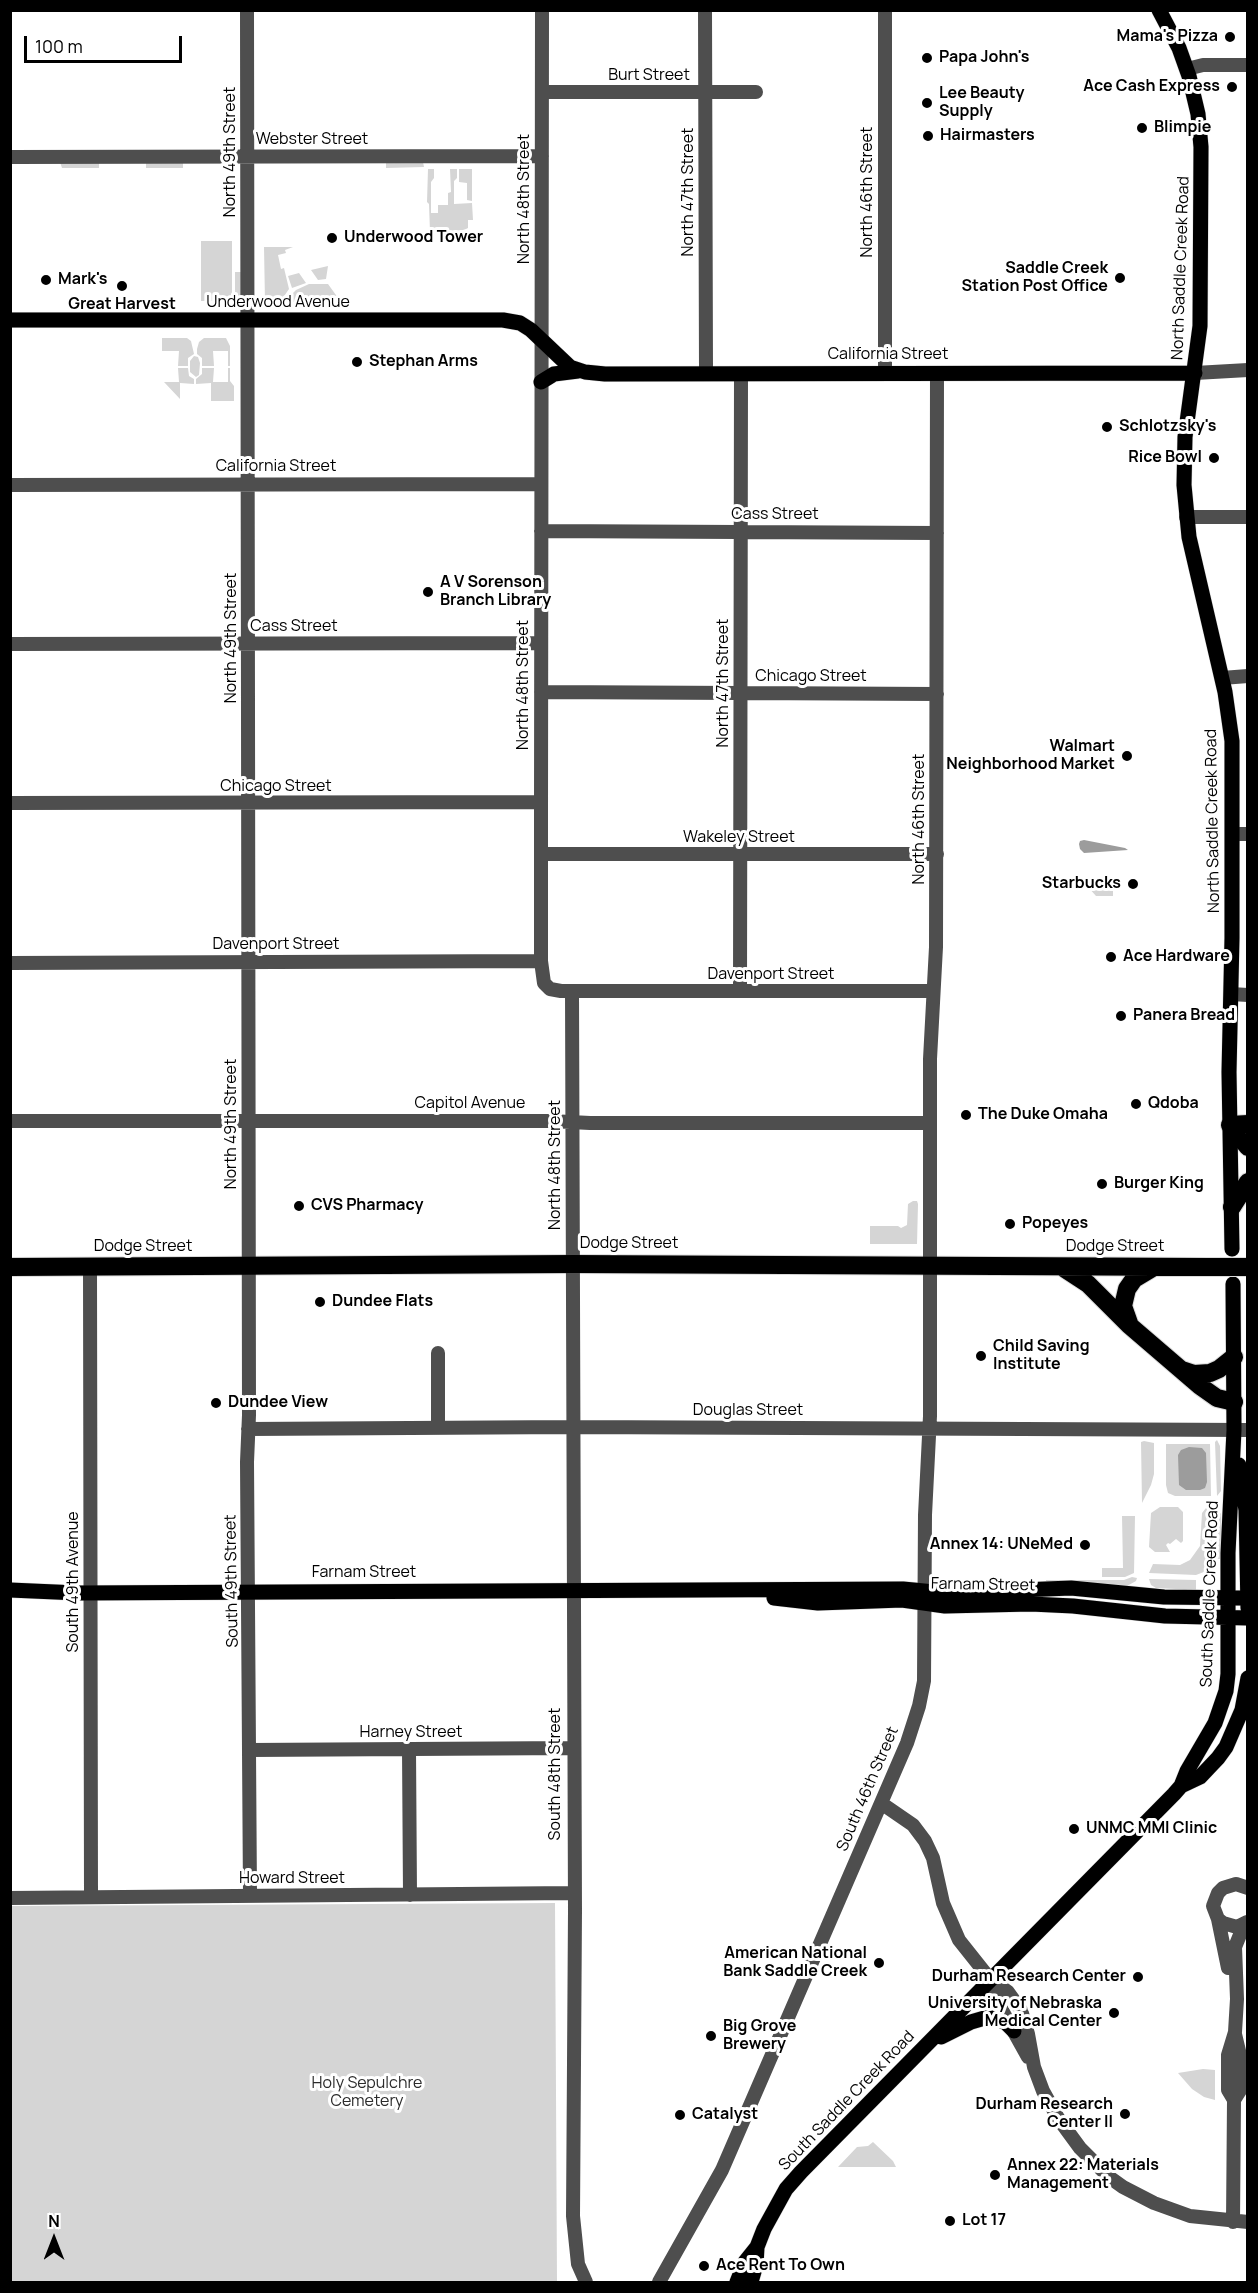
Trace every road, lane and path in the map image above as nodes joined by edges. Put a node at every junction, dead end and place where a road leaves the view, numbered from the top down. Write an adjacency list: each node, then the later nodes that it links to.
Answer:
1 (247, 10): 13 (street, North 49th Street)
2 (542, 10): 8 (street, North 48th Street)
3 (705, 10): 9 (street, North 47th Street)
4 (885, 10): 23 (street, North 46th Street)
5 (1159, 10): 7 (main road, North Saddle Creek Road)
6 (1248, 65): 7 (street)
7 (1187, 69): 20 (main road, North Saddle Creek Road)
8 (542, 92): 9 (street, Burt Street); 11 (street, North 48th Street)
9 (706, 92): 10 (street, Burt Street); 21 (street, North 47th Street)
10 (756, 92)
11 (542, 156): 13 (street, Webster Street); 16 (street, North 48th Street)
12 (10, 157): 13 (street, Webster Street)
13 (248, 157): 15 (street, North 49th Street)
14 (10, 321): 15 (main road, Underwood Avenue)
15 (248, 321): 16 (main road, Underwood Avenue); 27 (street, North 49th Street)
16 (541, 338): 18 (main road, California Street); 24 (street, North 48th Street)
17 (1248, 370): 20 (street, California Street)
18 (579, 371): 21 (main road, California Street); 24 (main road)
19 (937, 373): 20 (main road, California Street); 23 (main road, California Street); 32 (street, North 46th Street)
20 (1195, 373): 28 (main road, North Saddle Creek Road)
21 (706, 374): 22 (main road, California Street)
22 (741, 374): 23 (main road, California Street); 31 (street, North 47th Street)
23 (885, 374)
24 (541, 382): 25 (street, North 48th Street)
25 (541, 484): 27 (street, California Street); 30 (street, North 48th Street)
26 (10, 485): 27 (street, California Street)
27 (248, 485): 34 (street, North 49th Street)
28 (1186, 517): 29 (street); 37 (main road, North Saddle Creek Road)
29 (1248, 517)
30 (541, 531): 31 (street, Cass Street); 35 (street, North 48th Street)
31 (741, 531): 32 (street, Cass Street); 39 (street, North 47th Street)
32 (937, 533): 40 (street, North 46th Street)
33 (10, 644): 34 (street, Cass Street)
34 (248, 644): 35 (street, Cass Street); 43 (street, North 49th Street)
35 (541, 644): 38 (street, North 48th Street)
36 (1248, 676): 37 (street)
37 (1222, 678): 44 (main road, North Saddle Creek Road)
38 (541, 692): 39 (street, Chicago Street); 41 (street, North 48th Street)
39 (740, 693): 40 (street, Chicago Street); 46 (street, North 47th Street)
40 (937, 694): 47 (street, North 46th Street)
41 (541, 802): 43 (street, Chicago Street); 45 (street, North 48th Street)
42 (10, 803): 43 (street, Chicago Street)
43 (248, 803): 49 (street, North 49th Street)
44 (1240, 834): 54 (main road, North Saddle Creek Road)
45 (541, 854): 46 (street, Wakeley Street); 48 (street, North 48th Street)
46 (740, 854): 47 (street, Wakeley Street); 52 (street, North 47th Street)
47 (937, 854): 53 (street, North 46th Street)
48 (541, 961): 49 (street, Davenport Street); 51 (street, North 48th Street)
49 (249, 962): 50 (street, Davenport Street); 57 (street, North 49th Street)
50 (10, 963)
51 (572, 991): 52 (street, Davenport Street); 58 (street, North 48th Street)
52 (740, 991): 53 (street, Davenport Street)
53 (933, 991): 59 (street, North 46th Street)
54 (1231, 994): 55 (street); 60 (main road, North Saddle Creek Road)
55 (1248, 995)
56 (10, 1121): 57 (street, Capitol Avenue)
57 (249, 1121): 58 (street, Capitol Avenue); 66 (street, North 49th Street)
58 (572, 1121): 59 (street, Capitol Avenue); 65 (street, North 48th Street)
59 (930, 1124): 67 (street, North 46th Street)
60 (1239, 1124): 61 (highway); 63 (main road, North Saddle Creek Road)
61 (1248, 1148)
62 (1248, 1182): 63 (highway)
63 (1232, 1207): 64 (main road, North Saddle Creek Road)
64 (1232, 1249)
65 (573, 1264): 66 (highway, Dodge Street); 67 (highway, Dodge Street); 79 (street, South 48th Street)
66 (248, 1265): 68 (highway, Dodge Street); 82 (street, South 49th Street)
67 (930, 1265): 69 (highway, Dodge Street); 81 (street, South 46th Street)
68 (90, 1266): 71 (highway, Dodge Street); 87 (street, South 49th Avenue)
69 (1060, 1266): 70 (highway, Dodge Street); 74 (highway)
70 (1156, 1266): 72 (highway, Dodge Street, bridge); 74 (highway)
71 (10, 1267)
72 (1248, 1267)
73 (1233, 1284): 76 (main road, South Saddle Creek Road)
74 (1129, 1325): 77 (highway)
75 (438, 1353): 80 (street)
76 (1234, 1357): 77 (highway); 78 (main road, South Saddle Creek Road)
77 (1178, 1368): 78 (highway)
78 (1234, 1402): 83 (main road, South Saddle Creek Road)
79 (572, 1427): 80 (street, Douglas Street); 81 (street, Douglas Street); 84 (street, South 48th Street)
80 (438, 1428): 82 (street, Douglas Street)
81 (930, 1428): 83 (street, Douglas Street); 88 (street, South 46th Street)
82 (248, 1429): 86 (street, South 49th Street)
83 (1241, 1430): 89 (main road, South Saddle Creek Road); 90 (main road, South Saddle Creek Road)
84 (573, 1589): 86 (main road, Farnam Street); 88 (main road, Farnam Street); 95 (street, South 48th Street)
85 (10, 1590): 87 (main road, Farnam Street)
86 (248, 1592): 87 (main road, Farnam Street); 97 (street, South 49th Street)
87 (91, 1593): 105 (street, South 49th Avenue)
88 (925, 1597): 89 (main road, Farnam Street); 92 (main road, Farnam Street); 99 (street, South 46th Street)
89 (1228, 1598): 90 (main road, Farnam Street); 92 (main road, South Saddle Creek Road)
90 (1247, 1598): 91 (main road, South Saddle Creek Road)
91 (1248, 1608)
92 (1228, 1618): 93 (main road, Farnam Street); 98 (main road, South Saddle Creek Road)
93 (1248, 1618)
94 (1248, 1678): 98 (main road, South Saddle Creek Road)
95 (573, 1748): 96 (street, Harney Street); 101 (street, South 48th Street)
96 (409, 1749): 97 (street, Harney Street); 102 (street)
97 (250, 1750): 103 (street, South 49th Street)
98 (1181, 1786): 108 (main road, South Saddle Creek Road)
99 (881, 1803): 108 (street); 116 (street, South 46th Street)
100 (1248, 1888): 106 (street)
101 (573, 1893): 102 (street, Howard Street); 115 (street, South 48th Street)
102 (410, 1895): 103 (street, Howard Street)
103 (250, 1896): 105 (street, Howard Street)
104 (10, 1898): 105 (street, Howard Street)
105 (91, 1898)
106 (1218, 1919): 107 (street); 109 (street)
107 (1246, 1924): 109 (street)
108 (990, 1979): 110 (street); 111 (main road, South Saddle Creek Road); 112 (street)
109 (1237, 1999): 113 (street)
110 (1014, 2031): 111 (main road); 112 (street)
111 (930, 2042): 114 (main road, South Saddle Creek Road)
112 (1034, 2067): 113 (street)
113 (1240, 2222)
114 (758, 2247): 117 (main road, South Saddle Creek Road); 118 (main road, South Saddle Creek Road)
115 (586, 2283)
116 (659, 2283)
117 (737, 2283)
118 (751, 2283)

